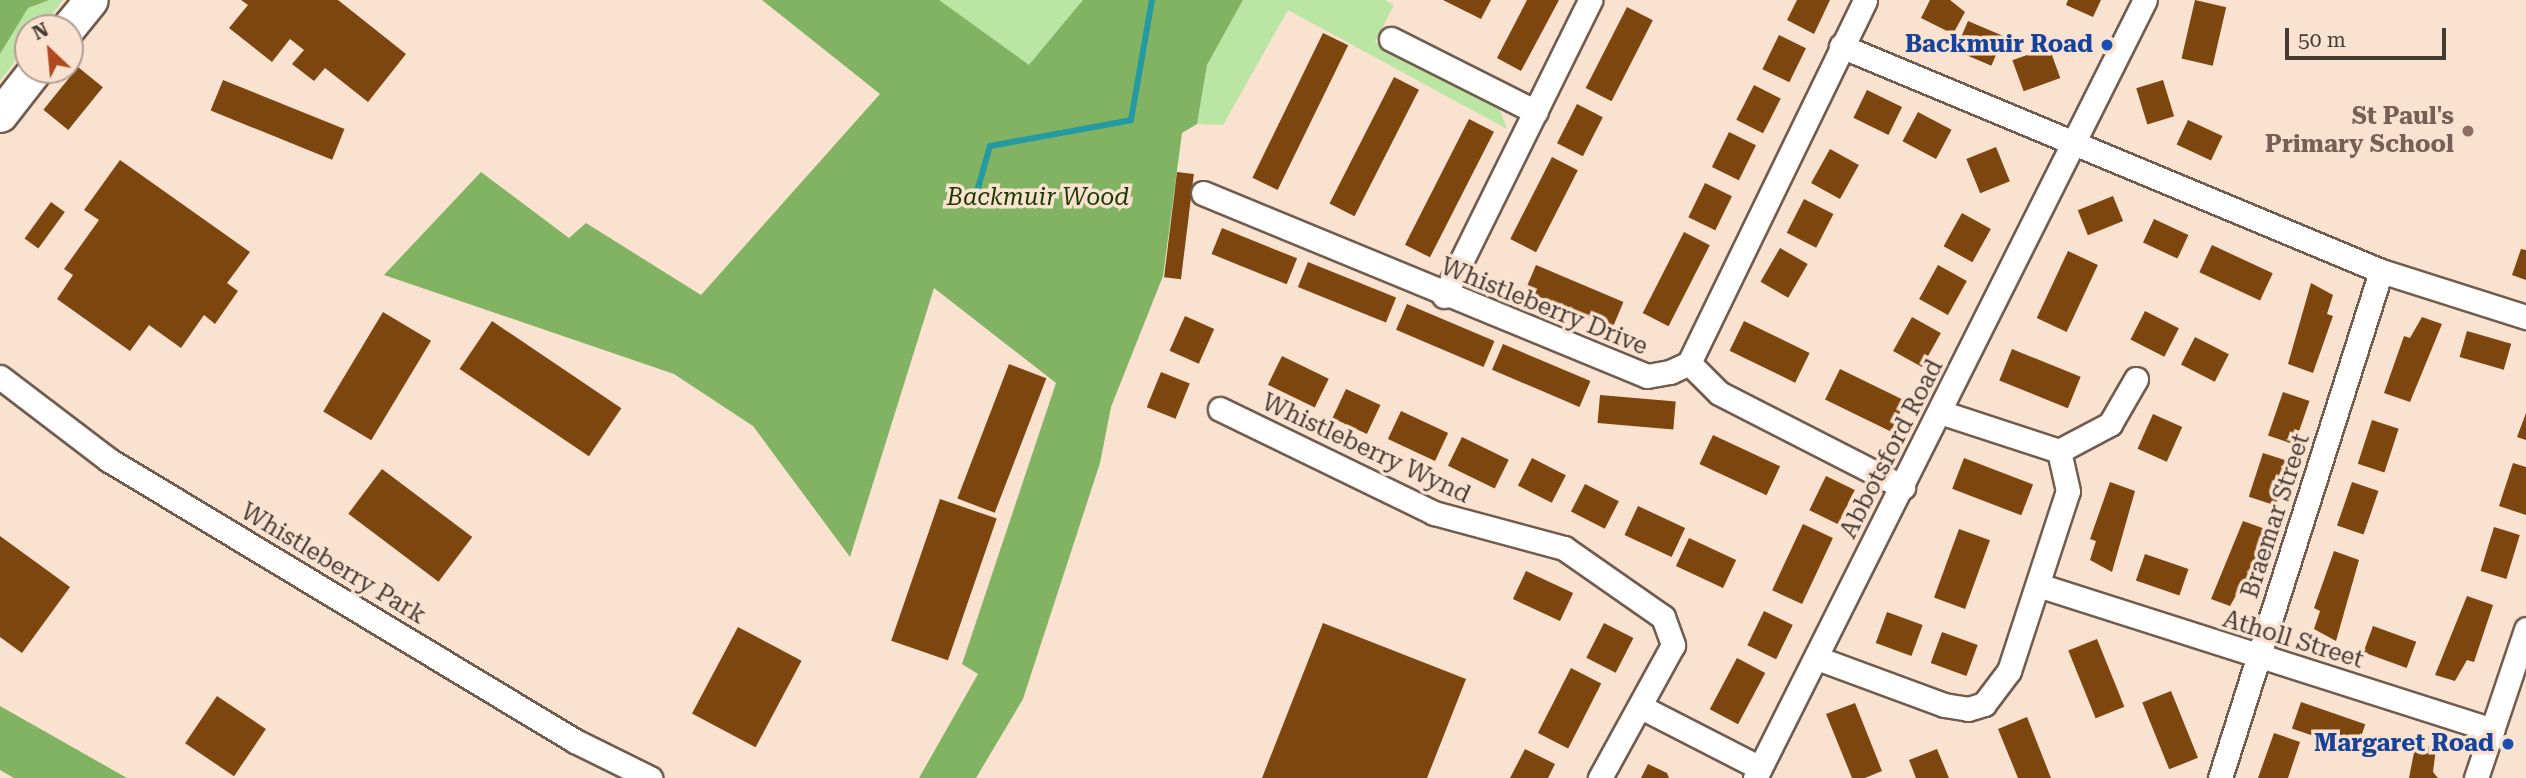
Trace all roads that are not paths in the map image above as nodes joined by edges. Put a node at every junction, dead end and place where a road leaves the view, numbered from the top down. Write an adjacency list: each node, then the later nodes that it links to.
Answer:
1 (91, 0): 5 (main road)
2 (1590, 0): 9 (street)
3 (1864, 0): 7 (street)
4 (2145, 0): 11 (street, Abbotsford Road)
5 (80, 14)
6 (1391, 39): 9 (street)
7 (1841, 46): 11 (street); 16 (street)
8 (24, 84): 10 (main road)
9 (1536, 112): 14 (street)
10 (0, 115)
11 (2075, 143): 13 (street); 20 (street, Abbotsford Road)
12 (1203, 193): 14 (street, Whistleberry Drive)
13 (2381, 271): 15 (street); 25 (street, Braemar Street)
14 (1444, 296): 16 (street, Whistleberry Drive)
15 (2526, 317)
16 (1689, 363): 22 (street)
17 (0, 377): 30 (street, Whistleberry Park)
18 (2136, 379): 21 (street)
19 (1220, 409): 27 (street, Whistleberry Wynd)
20 (1940, 412): 21 (street); 22 (street, Abbotsford Road)
21 (2059, 451): 23 (street)
22 (1903, 486): 26 (street, Abbotsford Road)
23 (2038, 586): 25 (street, Atholl Street); 26 (street)
24 (2526, 629): 28 (street)
25 (2259, 657): 28 (street, Atholl Street); 32 (street, Braemar Street)
26 (1817, 658): 29 (street, Abbotsford Road)
27 (1643, 708): 29 (street); 31 (street, Whistleberry Wynd)
28 (2492, 730): 33 (street)
29 (1758, 773)
30 (650, 778)
31 (1601, 778)
32 (2220, 778)
33 (2476, 778)

